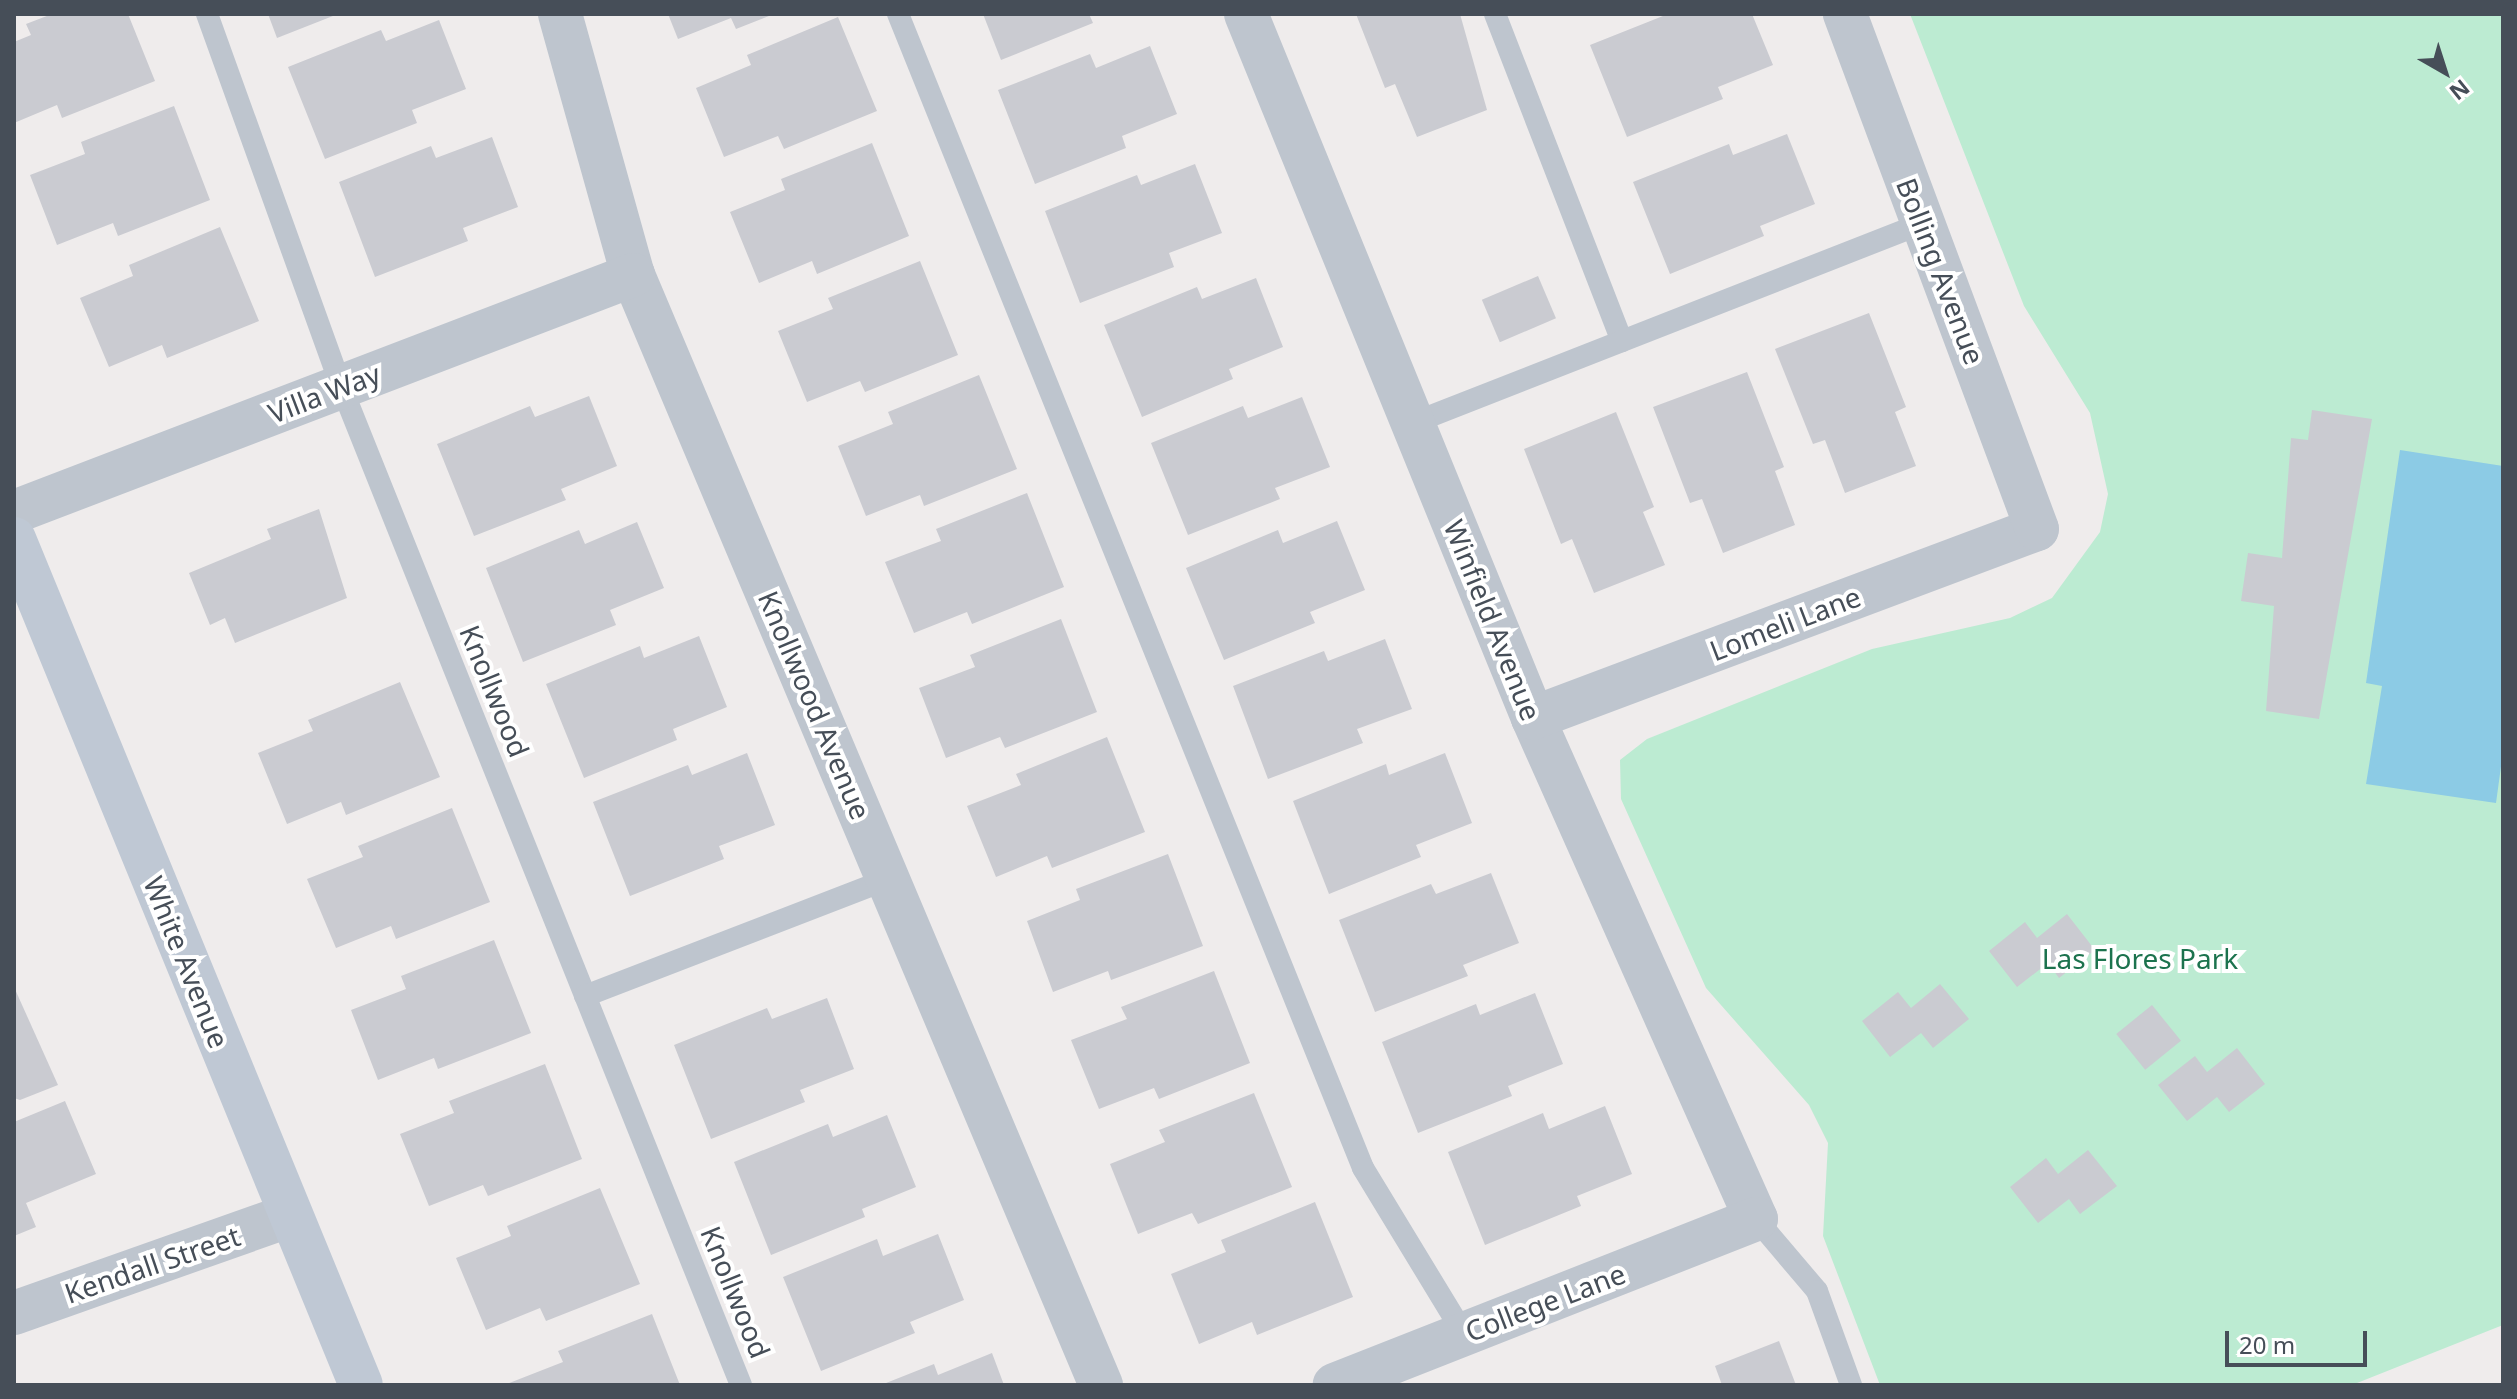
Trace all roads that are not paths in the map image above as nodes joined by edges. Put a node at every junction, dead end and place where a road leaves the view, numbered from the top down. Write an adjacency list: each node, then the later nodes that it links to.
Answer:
1 (207, 14): 10 (lane, Knollwood)
2 (560, 14): 8 (street, Knollwood Avenue)
3 (898, 14): 21 (lane)
4 (1246, 14): 11 (street, Winfield Avenue)
5 (1495, 14): 9 (lane)
6 (1845, 14): 7 (street, Bolling Avenue)
7 (1923, 223): 9 (lane); 13 (street, Bolling Avenue)
8 (633, 275): 10 (street, Villa Way); 16 (street, Knollwood Avenue)
9 (1622, 341): 11 (lane)
10 (341, 386): 12 (street, Villa Way); 17 (lane, Knollwood)
11 (1413, 423): 15 (street, Winfield Avenue)
12 (14, 512)
13 (2037, 529): 15 (street, Lomeli Lane)
14 (14, 539): 18 (main road, White Avenue)
15 (1533, 718): 19 (street, Winfield Avenue)
16 (888, 879): 17 (lane); 24 (street, Knollwood Avenue)
17 (585, 996): 23 (lane, Knollwood)
18 (290, 1215): 20 (street, Kendall Street); 22 (main road, White Avenue)
19 (1756, 1219): 21 (street, College Lane); 26 (lane)
20 (14, 1313)
21 (1464, 1334): 25 (street, College Lane)
22 (361, 1385)
23 (741, 1385)
24 (1101, 1385)
25 (1334, 1385)
26 (1851, 1385)

